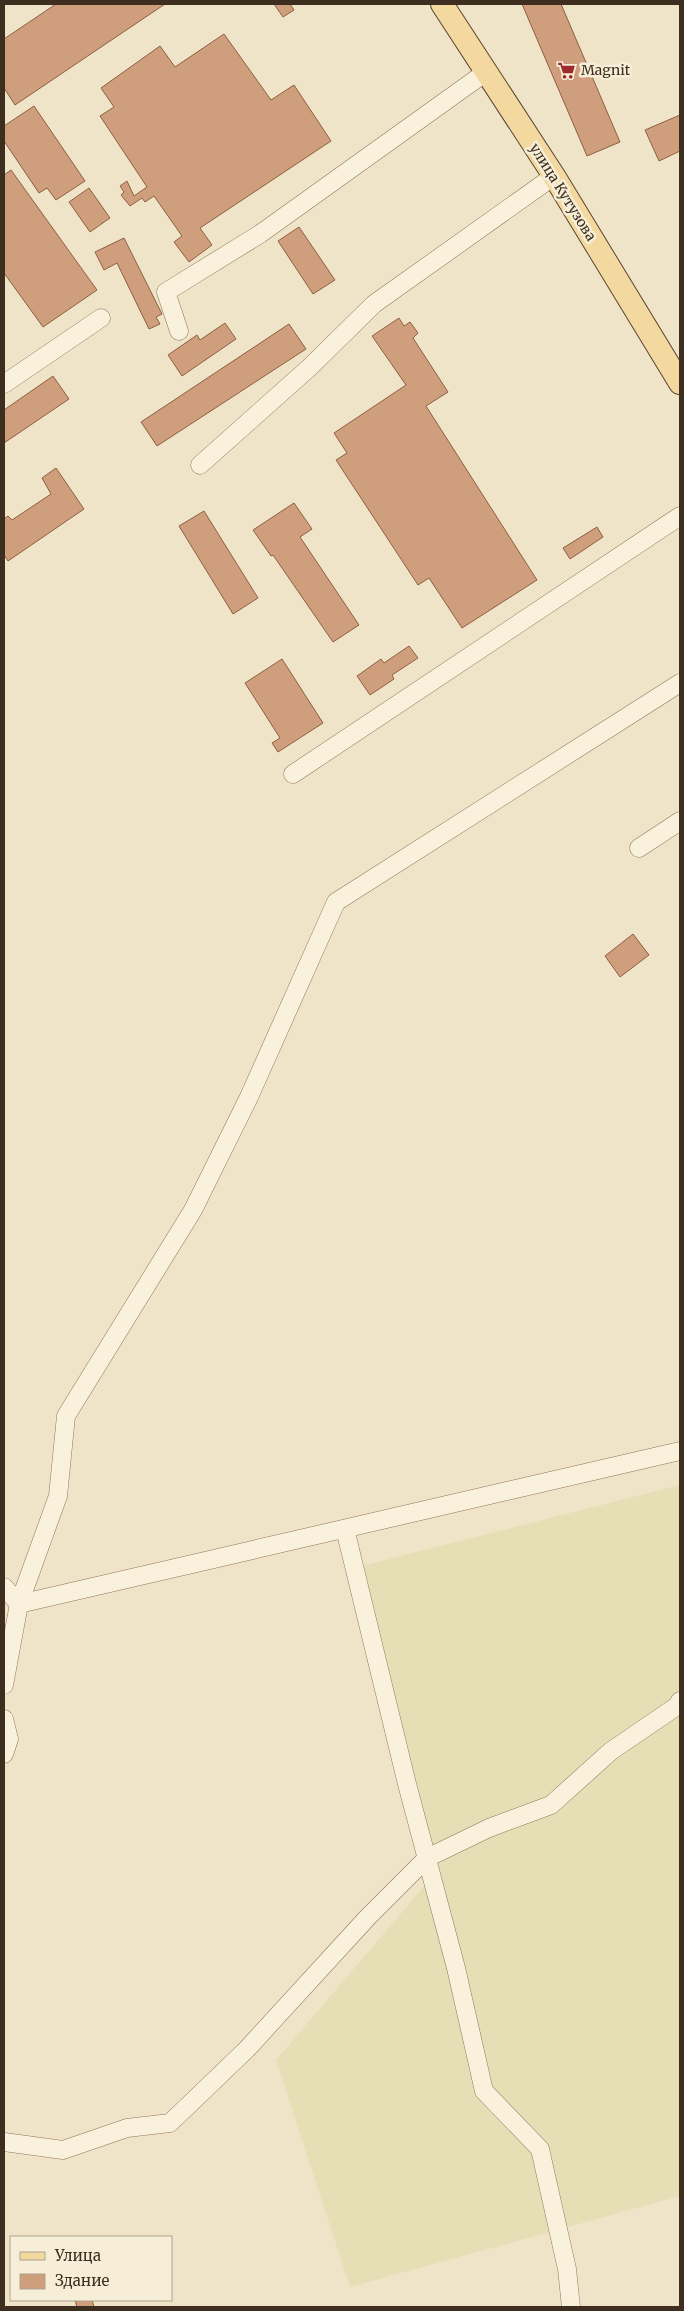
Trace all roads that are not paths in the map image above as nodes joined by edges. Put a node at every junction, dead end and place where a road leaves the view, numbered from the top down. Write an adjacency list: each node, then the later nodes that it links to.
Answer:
1 (442, 4): 2 (main road, улица Кутузова)
2 (486, 72): 3 (main road, улица Кутузова); 5 (lane)
3 (554, 176): 6 (main road, улица Кутузова); 8 (lane)
4 (100, 318): 7 (lane)
5 (179, 331)
6 (680, 383)
7 (4, 384)
8 (200, 465)
9 (680, 516): 11 (lane)
10 (680, 683): 17 (lane)
11 (293, 774)
12 (680, 821): 13 (lane)
13 (639, 848)
14 (680, 1451): 15 (lane)
15 (345, 1529): 17 (lane); 22 (lane)
16 (4, 1587): 17 (lane)
17 (19, 1604): 18 (lane)
18 (4, 1685)
19 (680, 1701): 22 (lane)
20 (4, 1719): 21 (lane)
21 (4, 1754)
22 (427, 1858): 23 (lane); 24 (lane)
23 (4, 2142)
24 (571, 2307)

